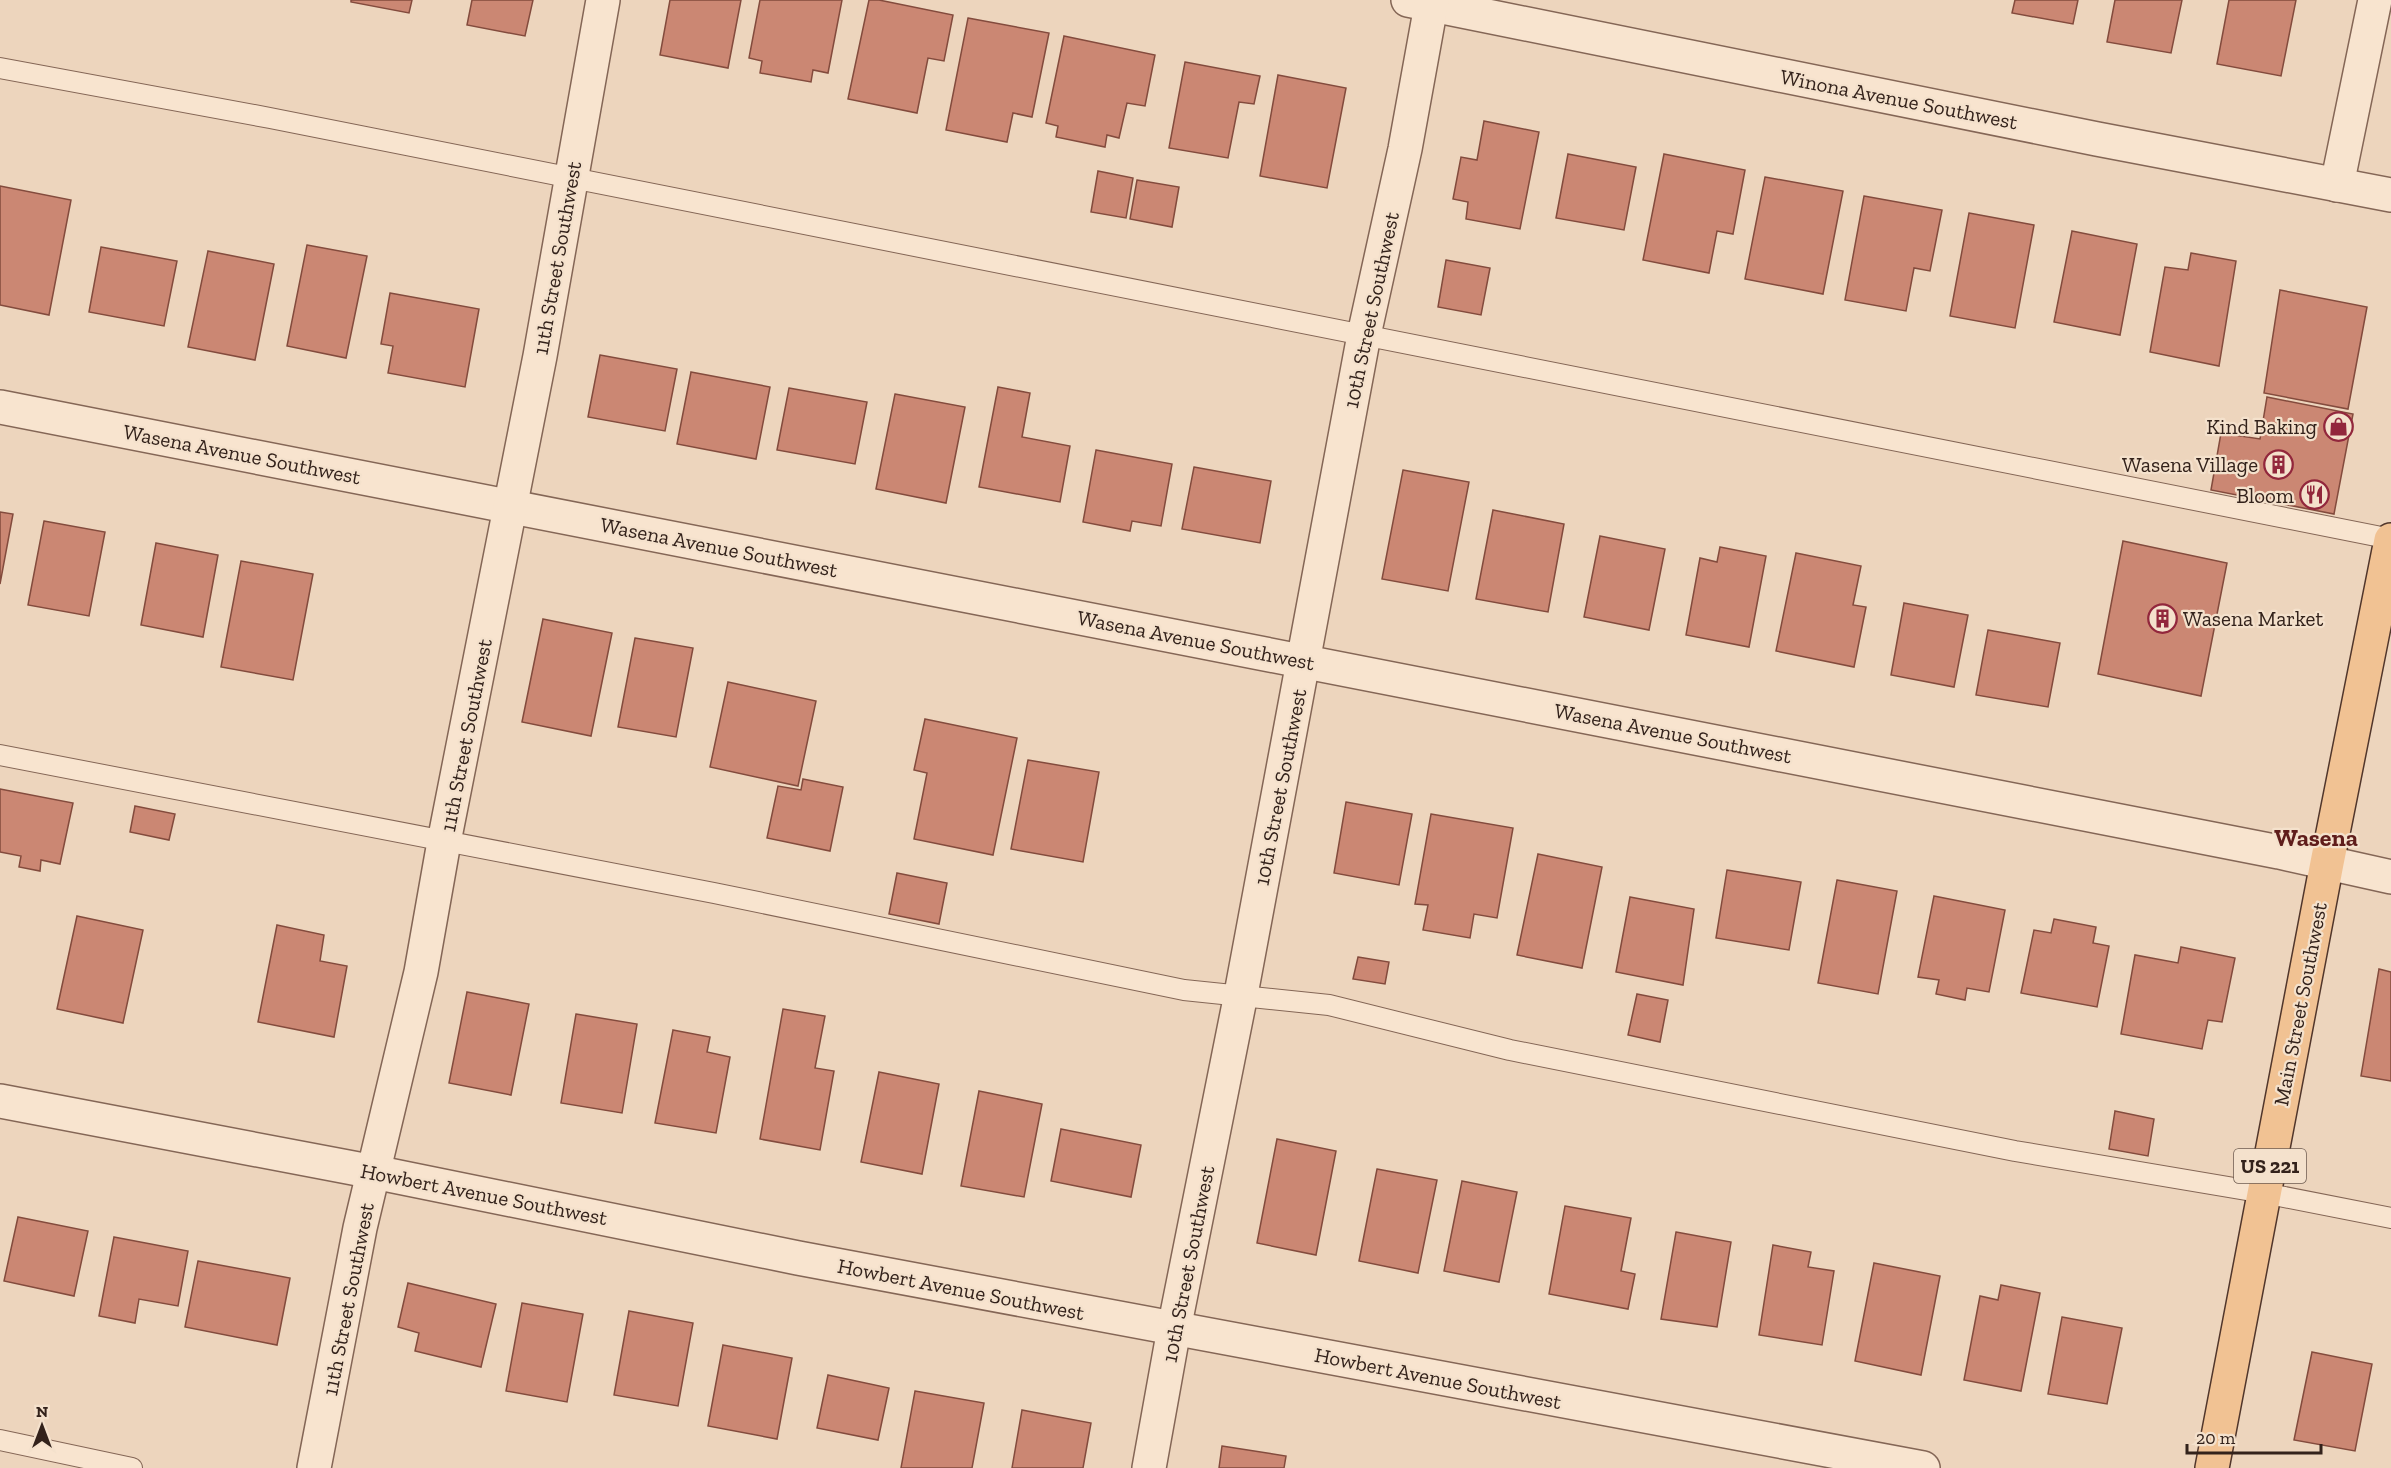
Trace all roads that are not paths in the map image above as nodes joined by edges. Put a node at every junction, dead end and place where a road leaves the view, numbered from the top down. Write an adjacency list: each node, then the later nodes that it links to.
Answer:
1 (603, 0): 5 (street, 11th Street Southwest)
2 (2374, 0): 6 (street)
3 (1424, 2): 6 (street, Winona Avenue Southwest); 8 (street, 10th Street Southwest)
4 (0, 68): 5 (lane)
5 (570, 178): 8 (lane); 10 (street, 11th Street Southwest)
6 (2337, 185): 7 (street, Winona Avenue Southwest)
7 (2391, 195)
8 (1364, 335): 11 (lane); 12 (street, 10th Street Southwest)
9 (0, 407): 10 (street, Wasena Avenue Southwest)
10 (512, 507): 12 (street, Wasena Avenue Southwest); 14 (street, 11th Street Southwest)
11 (2391, 539): 15 (main road, Main Street Southwest / US 221)
12 (1304, 661): 15 (street, Wasena Avenue Southwest); 17 (street, 10th Street Southwest)
13 (0, 755): 14 (lane)
14 (444, 842): 17 (lane); 19 (street, 11th Street Southwest)
15 (2327, 863): 16 (street, Wasena Avenue Southwest); 20 (main road, Main Street Southwest / US 221)
16 (2391, 877)
17 (1241, 994): 20 (lane); 22 (street, 10th Street Southwest)
18 (0, 1101): 19 (street, Howbert Avenue Southwest)
19 (374, 1172): 22 (street, Howbert Avenue Southwest); 25 (street, 11th Street Southwest)
20 (2264, 1193): 21 (lane); 28 (main road, Main Street Southwest / US 221)
21 (2391, 1218)
22 (1174, 1329): 26 (street, 10th Street Southwest); 27 (street, Howbert Avenue Southwest)
23 (0, 1440): 24 (lane)
24 (132, 1468)
25 (314, 1468)
26 (1149, 1468)
27 (1923, 1468)
28 (2212, 1468)

